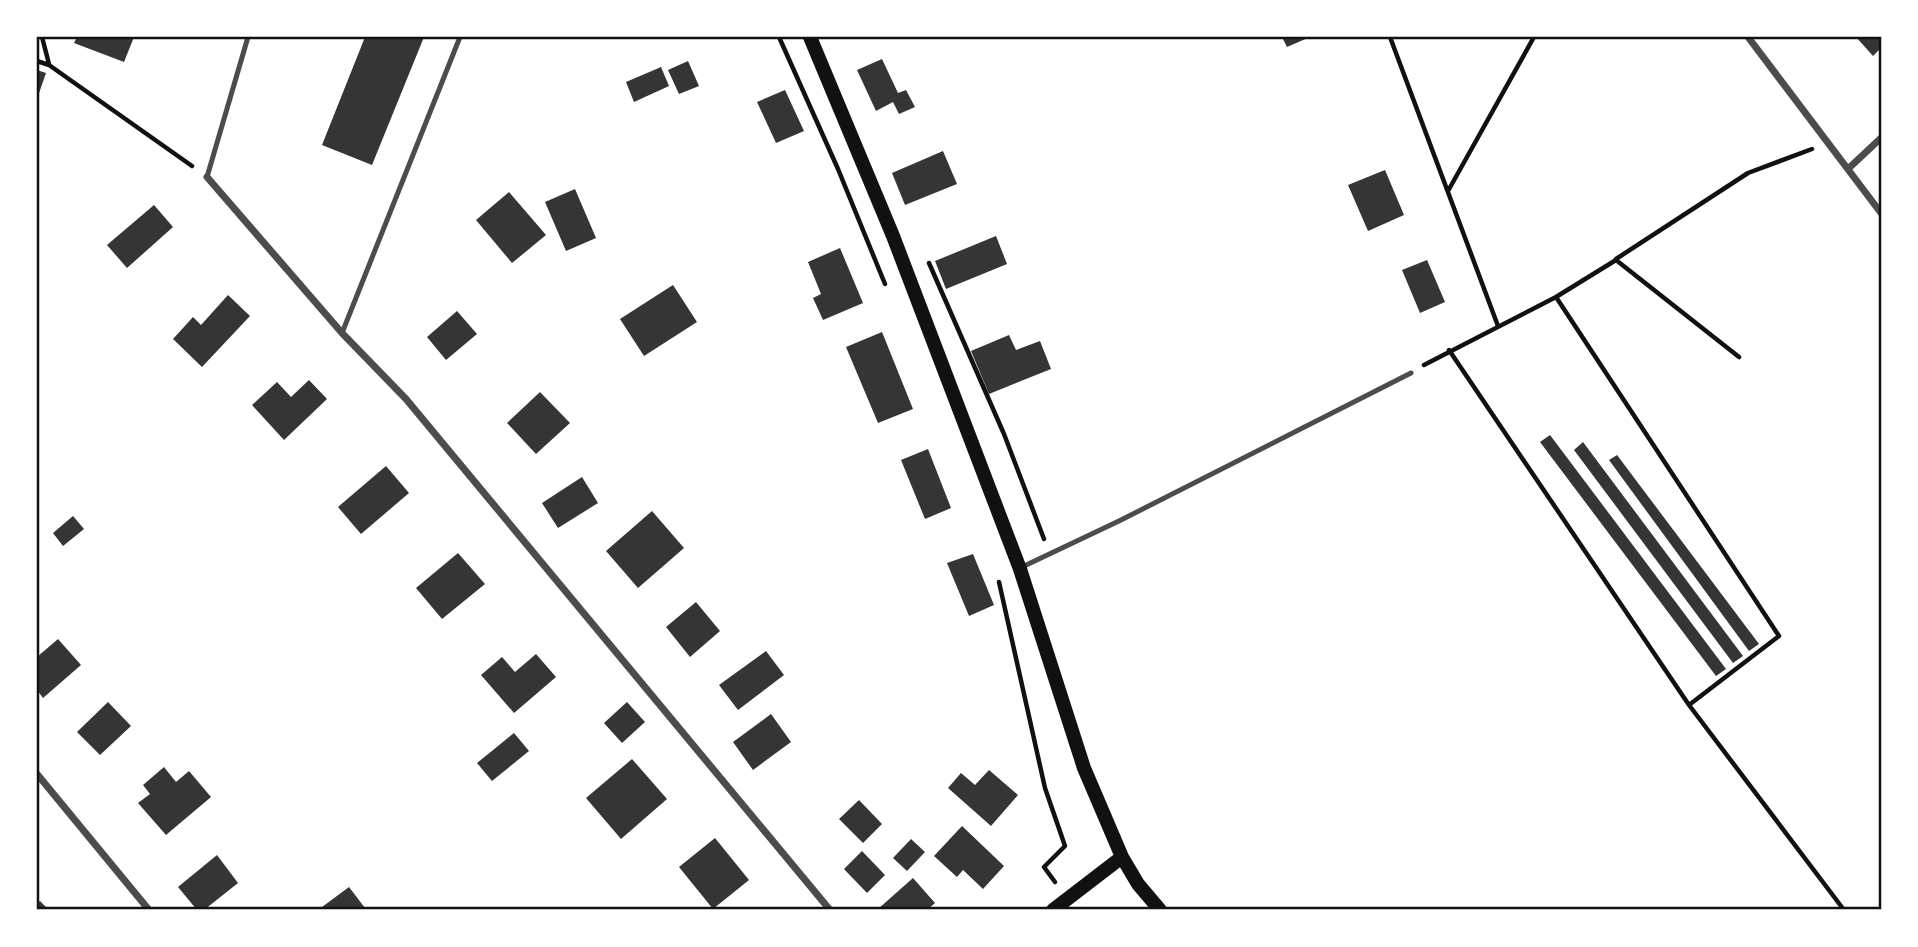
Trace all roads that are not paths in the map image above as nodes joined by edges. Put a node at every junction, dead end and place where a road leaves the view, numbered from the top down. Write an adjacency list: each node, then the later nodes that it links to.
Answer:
1 (248, 37): 7 (lane)
2 (460, 37): 9 (lane)
3 (810, 37): 11 (main road)
4 (1748, 37): 6 (street)
5 (1881, 138): 6 (street)
6 (1849, 168): 8 (street)
7 (207, 177): 9 (street)
8 (1881, 213)
9 (342, 333): 15 (street)
10 (1411, 373): 11 (lane)
11 (1020, 569): 13 (main road)
12 (37, 774): 14 (street)
13 (1122, 857): 16 (main road); 17 (main road)
14 (149, 910)
15 (830, 910)
16 (1052, 910)
17 (1160, 910)

